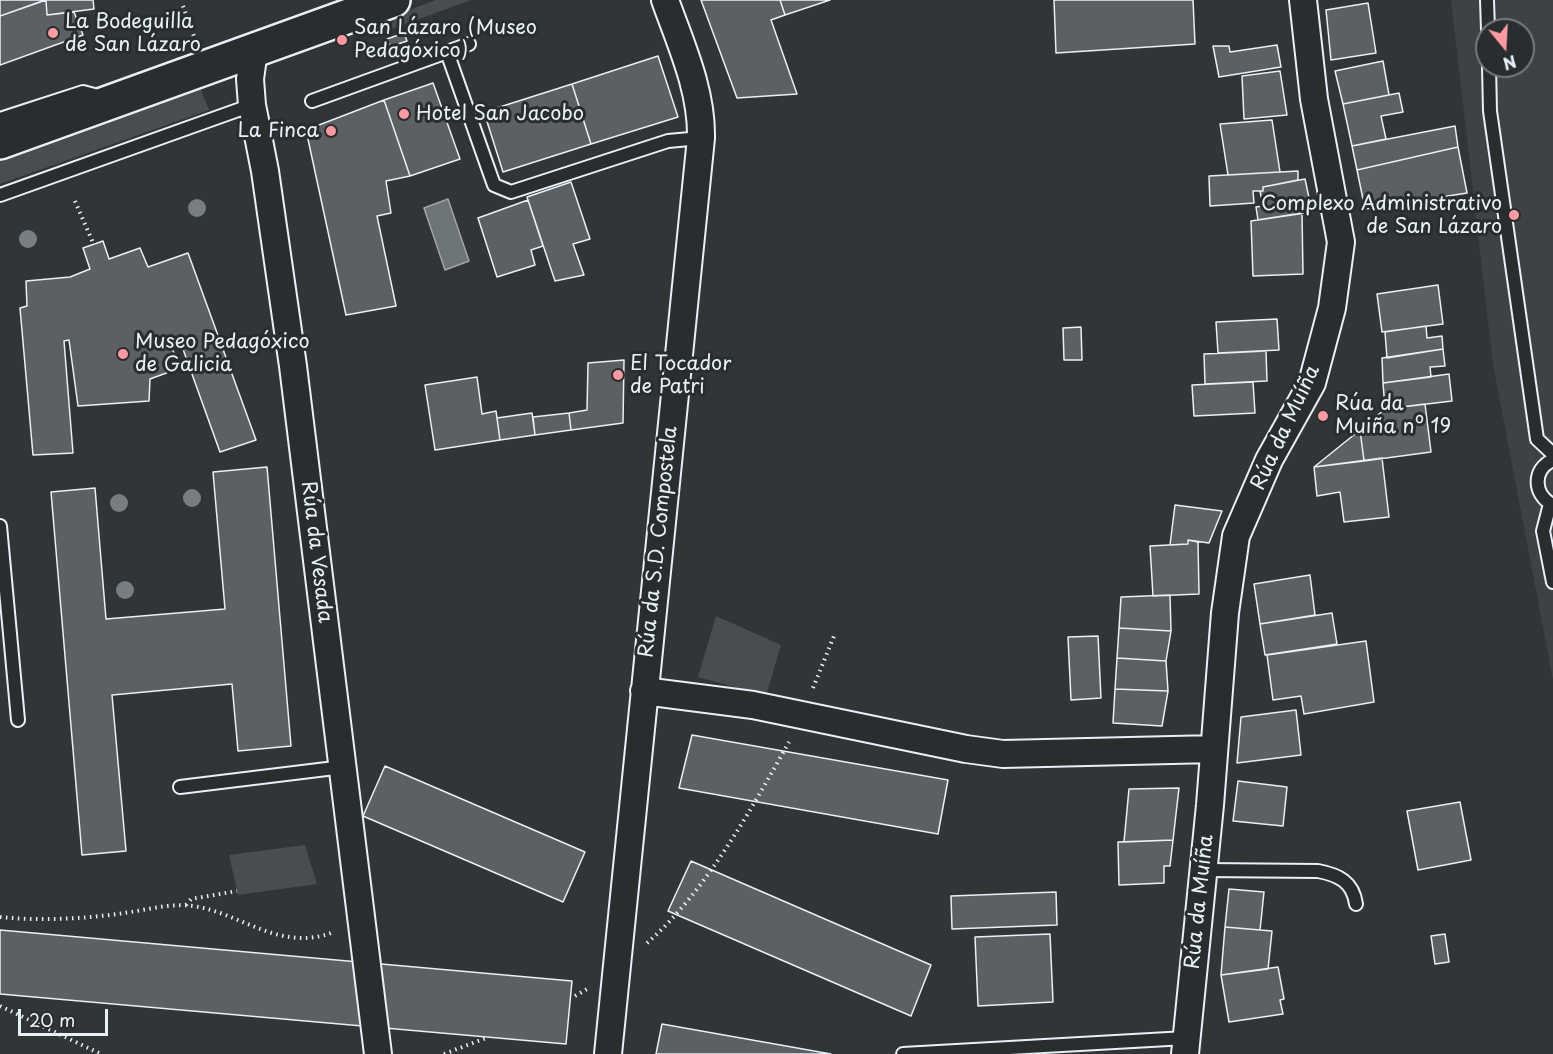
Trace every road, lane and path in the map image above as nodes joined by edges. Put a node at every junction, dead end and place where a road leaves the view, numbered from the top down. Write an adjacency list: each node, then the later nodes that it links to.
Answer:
1 (393, 0): 9 (main road)
2 (665, 0): 16 (street, Rúa da S.D. Compostela)
3 (1303, 0): 29 (street, Rúa da Muíña)
4 (1487, 0): 6 (lane)
5 (183, 6): 8 (path)
6 (1488, 18)
7 (469, 44): 10 (lane)
8 (198, 49)
9 (254, 51): 12 (main road); 14 (street, Rúa da Vesada)
10 (447, 52): 13 (lane); 16 (lane)
11 (1489, 78): 21 (lane)
12 (115, 100): 15 (lane); 17 (main road)
13 (312, 100)
14 (252, 105): 18 (lane); 30 (street, Rúa da Vesada)
15 (0, 118)
16 (701, 138): 26 (street, Rúa da S.D. Compostela)
17 (0, 142)
18 (0, 195)
19 (75, 201): 20 (path)
20 (94, 244)
21 (1553, 453)
22 (1553, 460): 23 (lane)
23 (1552, 504): 25 (lane)
24 (0, 526): 27 (lane)
25 (1553, 582)
26 (644, 691): 29 (street); 46 (street, Rúa da S.D. Compostela)
27 (18, 720)
28 (789, 742): 38 (path)
29 (1214, 749): 32 (street, Rúa da Muíña)
30 (343, 767): 31 (lane); 37 (street, Rúa da Vesada)
31 (180, 787)
32 (1204, 870): 34 (lane); 41 (street, Rúa da Muíña)
33 (237, 891): 35 (path)
34 (1356, 904)
35 (186, 906): 36 (path); 37 (path)
36 (0, 917)
37 (360, 921): 44 (street, Rúa da Vesada)
38 (644, 946)
39 (0, 1006): 43 (path)
40 (486, 1038): 45 (path)
41 (1185, 1046): 42 (lane)
42 (995, 1051): 47 (lane)
43 (101, 1054)
44 (378, 1054)
45 (444, 1054)
46 (608, 1054)
47 (903, 1054)

